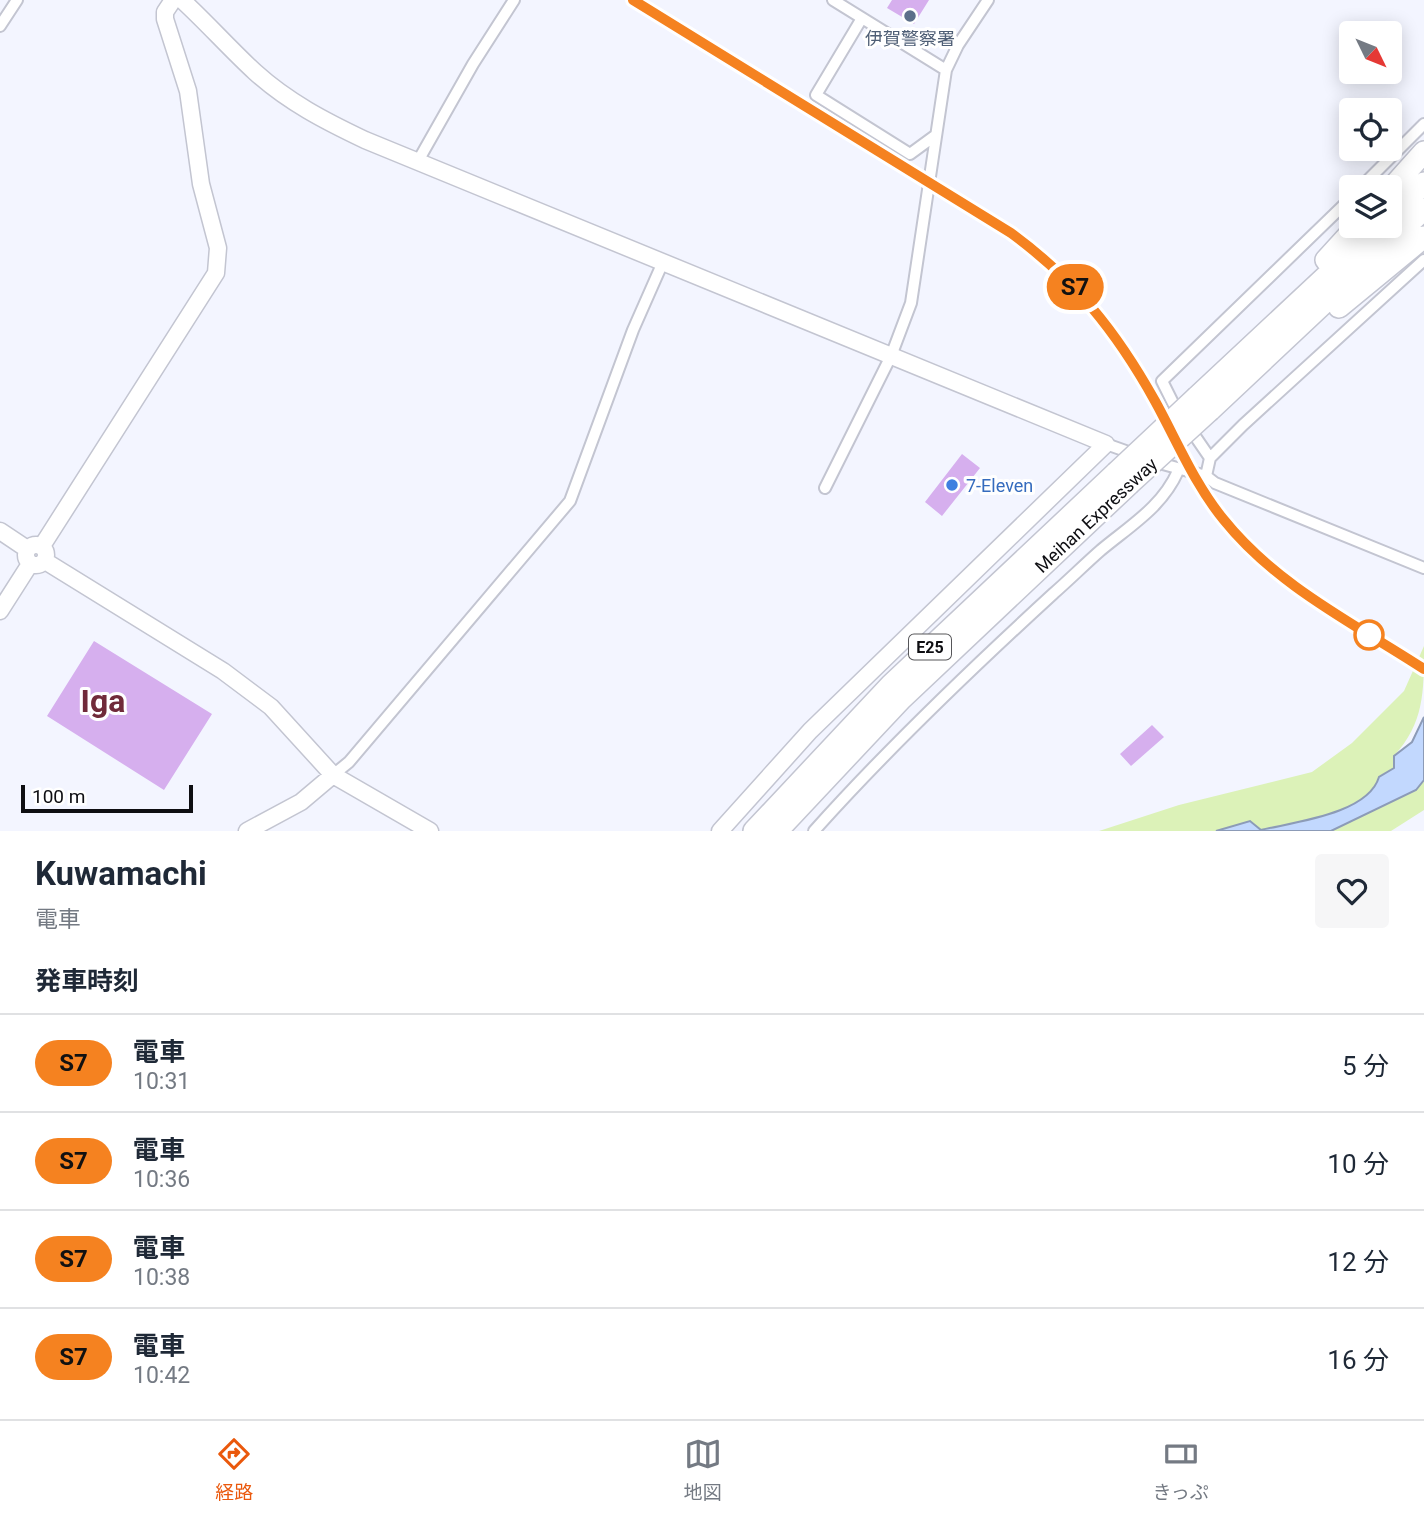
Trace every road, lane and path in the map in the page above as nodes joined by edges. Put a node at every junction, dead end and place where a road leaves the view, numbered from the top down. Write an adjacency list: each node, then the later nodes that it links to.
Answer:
1 (17, 0): 8 (street)
2 (173, 0): 34 (street)
3 (182, 0): 13 (street)
4 (514, 0): 13 (street)
5 (833, 0): 7 (street)
6 (988, 0): 9 (street)
7 (862, 18): 9 (street); 11 (street)
8 (0, 26)
9 (946, 70): 11 (street)
10 (1424, 124): 14 (street)
11 (936, 135): 25 (street)
12 (1424, 152): 15 (highway)
13 (418, 161): 24 (street)
14 (1373, 175)
15 (1402, 177)
16 (1424, 183): 17 (highway)
17 (1402, 205)
18 (1424, 209): 26 (highway, Meihan Expressway / E25)
19 (1339, 210): 28 (street)
20 (1424, 237): 26 (highway)
21 (1347, 238): 26 (highway)
22 (1368, 238): 26 (highway, Meihan Expressway / E25)
23 (1424, 260): 28 (street)
24 (663, 262): 25 (street); 37 (street)
25 (891, 356): 27 (street); 32 (street)
26 (1204, 403): 31 (highway, Meihan Expressway / E25, bridge)
27 (1106, 444): 29 (street); 40 (street)
28 (1210, 458): 30 (street)
29 (1178, 471): 30 (street); 43 (street)
30 (1206, 476): 35 (street)
31 (1122, 479): 41 (highway, Meihan Expressway / E25); 42 (highway, Meihan Expressway / E25)
32 (825, 488)
33 (0, 531): 34 (street)
34 (36, 555): 36 (street); 37 (street)
35 (1424, 568)
36 (0, 611)
37 (333, 775): 38 (street); 39 (street)
38 (247, 831)
39 (430, 831)
40 (720, 831)
41 (754, 831)
42 (777, 831)
43 (814, 831)

